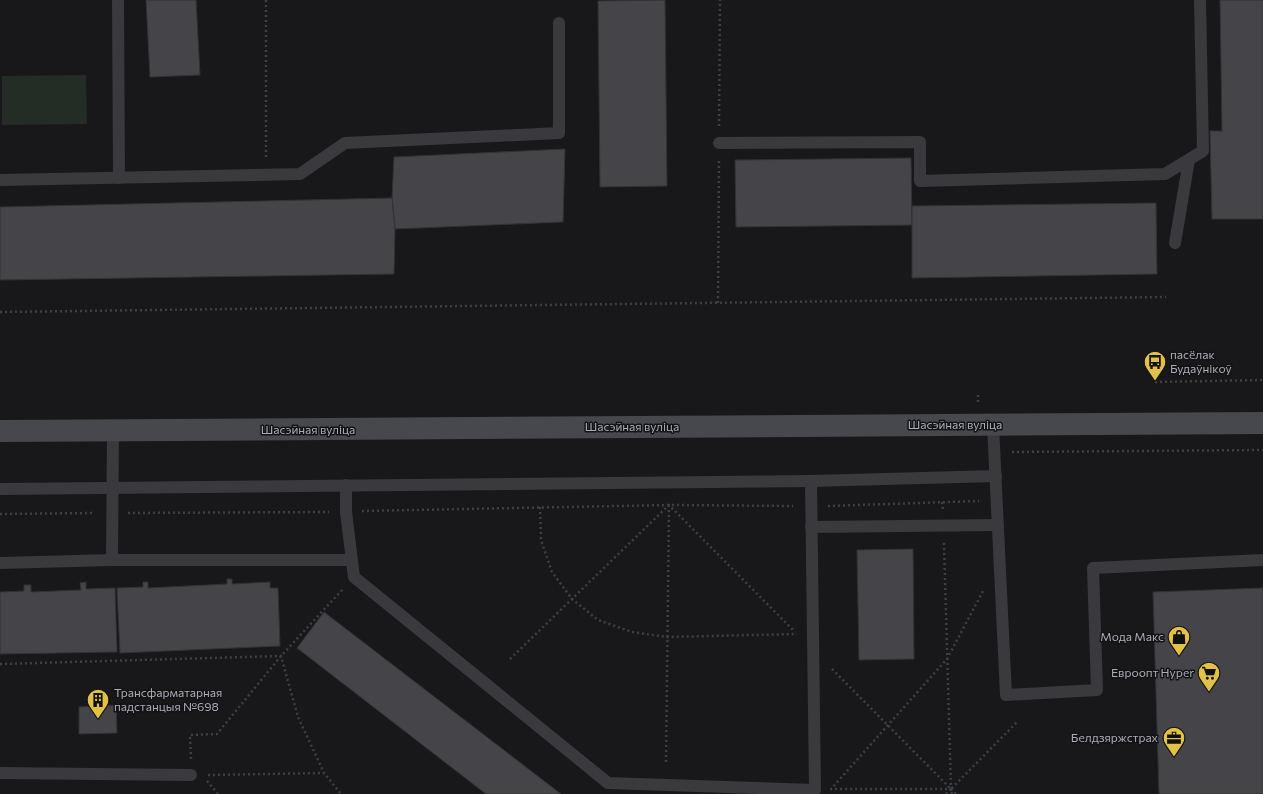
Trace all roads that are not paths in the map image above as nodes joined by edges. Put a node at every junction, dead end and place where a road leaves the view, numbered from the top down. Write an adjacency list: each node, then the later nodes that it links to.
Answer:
1 (118, 0): 6 (lane)
2 (1200, 0): 5 (lane)
3 (559, 23): 6 (lane)
4 (719, 143): 5 (lane)
5 (1190, 160): 8 (lane)
6 (119, 178): 7 (lane)
7 (0, 180)
8 (1175, 243)
9 (1263, 423): 10 (main road, Шасэйная вуліца)
10 (993, 424): 12 (main road, Шасэйная вуліца); 13 (lane)
11 (0, 431): 12 (main road, Шасэйная вуліца)
12 (113, 431): 16 (lane)
13 (996, 476): 14 (lane); 18 (lane)
14 (811, 481): 15 (lane); 19 (lane)
15 (346, 485): 16 (lane); 21 (lane)
16 (113, 487): 17 (lane); 20 (lane)
17 (0, 489)
18 (998, 525): 19 (lane); 22 (lane)
19 (811, 527): 21 (lane)
20 (112, 560): 21 (lane); 23 (lane)
21 (351, 560)
22 (1263, 560)
23 (0, 563)
24 (0, 773): 25 (lane)
25 (196, 775)

